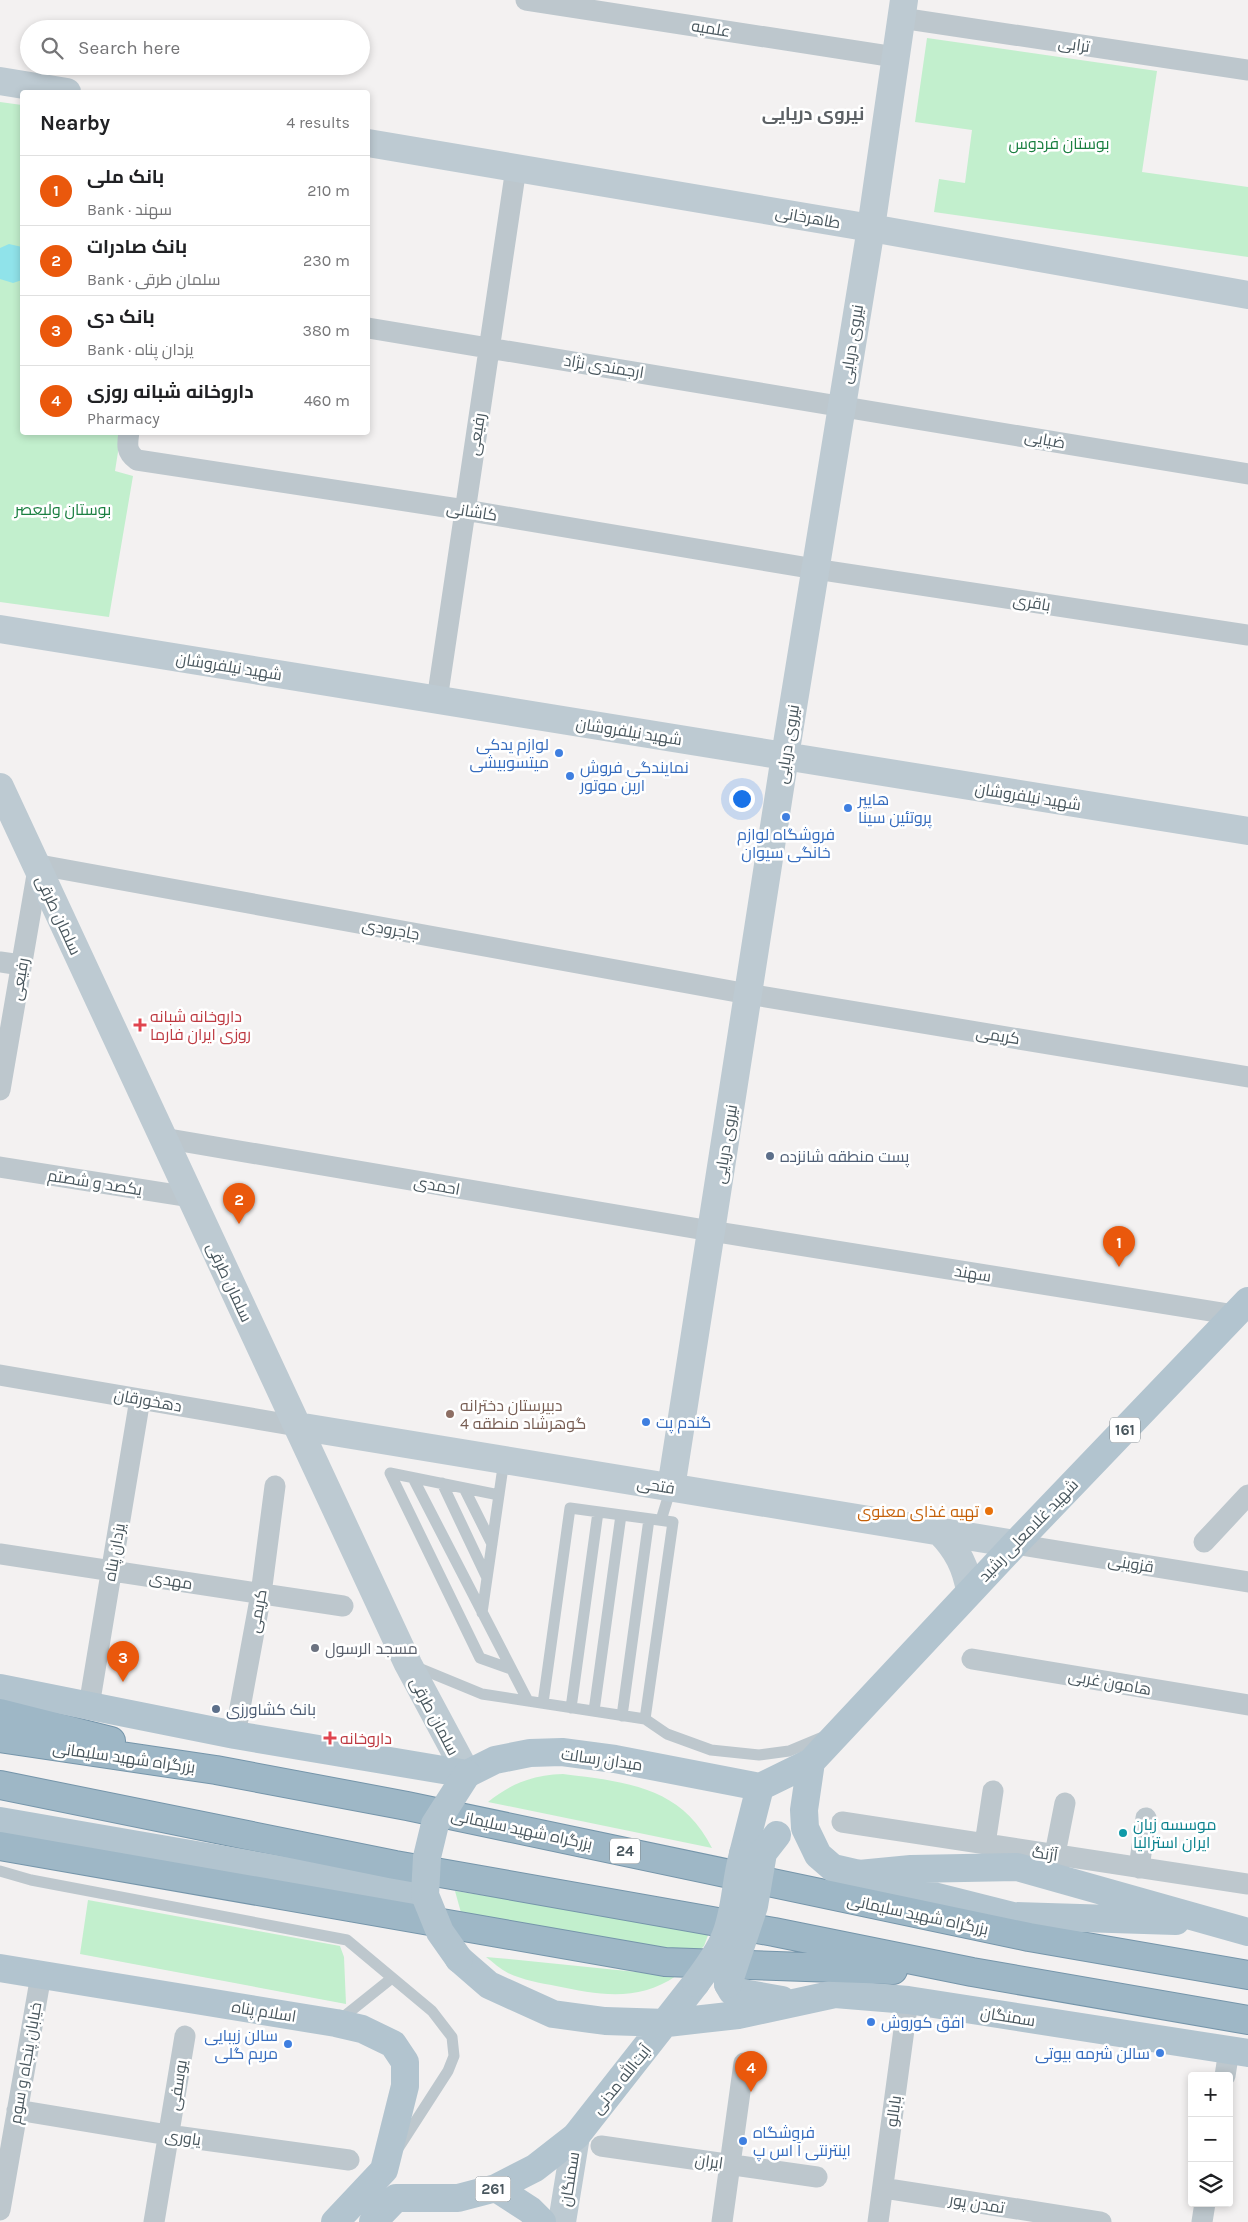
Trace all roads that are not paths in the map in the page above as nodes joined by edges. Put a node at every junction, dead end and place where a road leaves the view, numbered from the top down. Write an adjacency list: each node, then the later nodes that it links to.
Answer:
1 (526, 0): 3 (street, علمیه)
2 (902, 9): 3 (main road, نیروی دریایی); 4 (street, ترابی)
3 (895, 57): 9 (main road, نیروی دریایی)
4 (1248, 70)
5 (0, 81): 6 (main road)
6 (55, 90)
7 (370, 143): 8 (main road, طاهرخانی)
8 (516, 168): 9 (main road, طاهرخانی); 12 (street, رفیعی)
9 (871, 228): 10 (main road, طاهرخانی); 13 (main road, نیروی دریایی)
10 (1248, 294)
11 (370, 328): 12 (street, ارجمندی نژاد)
12 (489, 348): 13 (street, ارجمندی نژاد); 16 (street, رفیعی)
13 (841, 405): 15 (street, ضیایی); 17 (main road, نیروی دریایی)
14 (129, 435): 16 (street, کاشانی)
15 (1248, 474)
16 (465, 510): 17 (street, کاشانی); 20 (street, رفیعی)
17 (816, 569): 19 (street, باقری); 21 (main road, نیروی دریایی)
18 (3, 633): 20 (main road, شهید نیلفروشان)
19 (1248, 635)
20 (437, 700): 21 (main road, شهید نیلفروشان)
21 (785, 756): 23 (main road, شهید نیلفروشان); 27 (main road, نیروی دریایی)
22 (2, 794): 24 (main road, سلمان طرقی)
23 (1248, 831)
24 (36, 866): 26 (street, رفیعی); 27 (street, جاجرودی); 30 (main road, سلمان طرقی)
25 (0, 962): 26 (street)
26 (22, 965): 29 (street, رفیعی)
27 (748, 994): 28 (street, کریمی); 33 (main road, نیروی دریایی)
28 (1248, 1076)
29 (0, 1090)
30 (163, 1138): 32 (main road, سلمان طرقی); 33 (street, احمدی)
31 (0, 1167): 32 (street, یکصد و شصتم)
32 (190, 1196): 37 (main road, سلمان طرقی)
33 (711, 1231): 34 (street, سهند); 43 (main road, نیروی دریایی)
34 (1242, 1308): 55 (main road, شهید غلامعلی رشید / 161)
35 (0, 1375): 36 (street, دهخورقان)
36 (140, 1399): 37 (street, دهخورقان); 57 (street, یزدان پناه)
37 (296, 1426): 38 (main road, فتحی); 65 (main road, سلمان طرقی)
38 (504, 1460): 43 (main road, فتحی); 45 (lane)
39 (413, 1478): 40 (lane); 63 (lane); 66 (lane)
40 (442, 1484): 42 (lane); 58 (lane)
41 (275, 1486): 61 (street, کریمی)
42 (464, 1488): 44 (lane); 54 (lane)
43 (671, 1488): 51 (lane); 52 (main road, فتحی)
44 (485, 1492): 45 (lane); 48 (lane)
45 (499, 1495): 48 (lane)
46 (1248, 1495): 53 (street)
47 (598, 1512): 49 (lane); 69 (lane); 72 (lane)
48 (496, 1515): 54 (lane)
49 (621, 1515): 50 (lane); 73 (lane)
50 (649, 1519): 51 (lane); 75 (lane)
51 (661, 1520): 76 (lane)
52 (940, 1532): 55 (main road, فتحی); 60 (main road)
53 (1204, 1542)
54 (492, 1544): 58 (lane)
55 (1014, 1544): 59 (street, قزوینی); 60 (main road, شهید غلامعلی رشید / 161)
56 (0, 1554): 57 (street, مهدی)
57 (111, 1571): 61 (street, مهدی); 70 (street, یزدان پناه)
58 (487, 1578): 63 (lane)
59 (1248, 1582)
60 (970, 1592): 77 (main road, شهید غلامعلی رشید / 161)
61 (261, 1594): 62 (street, مهدی); 78 (street, کریمی)
62 (343, 1606)
63 (482, 1613): 66 (lane)
64 (972, 1659): 71 (street, هامون غربی)
65 (408, 1664): 68 (lane); 82 (main road, سلمان طرقی)
66 (511, 1669): 68 (lane)
67 (0, 1688): 70 (main road)
68 (528, 1701): 69 (lane)
69 (543, 1703): 72 (lane)
70 (89, 1706): 78 (main road)
71 (1248, 1706)
72 (570, 1708): 73 (lane)
73 (594, 1711): 75 (lane)
74 (0, 1713): 81 (highway)
75 (622, 1716): 76 (lane)
76 (645, 1720): 77 (lane)
77 (840, 1730): 80 (main road, شهید غلامعلی رشید / 161)
78 (235, 1735): 82 (main road)
79 (0, 1738): 81 (highway, بزرگراه شهید سلیمانی / 24)
80 (811, 1762): 84 (main road, شهید غلامعلی رشید / 161); 90 (main road)
81 (216, 1770): 104 (highway, بزرگراه شهید سلیمانی / 24)
82 (467, 1774): 84 (main road, میدان رسالت); 98 (main road, bridge)
83 (0, 1785): 102 (highway)
84 (760, 1787): 110 (main road, bridge)
85 (993, 1791): 91 (street)
86 (1065, 1803): 93 (street)
87 (1146, 1818): 94 (street)
88 (0, 1821): 98 (main road)
89 (842, 1822): 91 (street, آژنگ)
90 (805, 1828): 96 (main road); 107 (main road, bridge)
91 (985, 1844): 93 (street, آژنگ)
92 (0, 1846): 102 (highway)
93 (1055, 1854): 94 (street, آژنگ)
94 (1139, 1868): 97 (street, آژنگ)
95 (0, 1872): 105 (lane)
96 (859, 1874): 99 (main road); 99 (main road)
97 (1248, 1884)
98 (425, 1895): 110 (main road, bridge)
99 (1210, 1923): 100 (main road)
100 (1248, 1932)
101 (0, 1968): 103 (main road, اسلام پناه)
102 (972, 1972): 108 (highway)
103 (41, 1974): 109 (main road, اسلام پناه); 114 (street, خیابان پنجاه و سوم)
104 (1248, 1975)
105 (392, 1978): 109 (lane); 120 (lane)
106 (908, 2000): 107 (main road, سمنگان); 112 (main road, سمنگان); 123 (street, بابالو)
107 (793, 2002): 110 (main road, سمنگان)
108 (1248, 2020)
109 (336, 2023): 120 (main road, اسلام پناه)
110 (667, 2023): 116 (main road, آیت‌الله مدنی / 261)
111 (184, 2036): 115 (street, یوسفی)
112 (1234, 2059)
113 (744, 2063): 119 (street)
114 (17, 2110): 115 (street, یاوری); 125 (street, خیابان پنجاه و سوم)
115 (168, 2135): 118 (street, یاوری); 126 (street, یوسفی)
116 (576, 2136): 122 (main road, 261); 130 (main road, سمنگان)
117 (601, 2146): 119 (street, ایران)
118 (349, 2160)
119 (730, 2164): 121 (street, ایران); 131 (street)
120 (384, 2170): 127 (main road)
121 (817, 2177)
122 (496, 2188): 128 (main road, 261); 129 (main road)
123 (883, 2188): 132 (street, بابالو); 133 (street, تمدن پور)
124 (1204, 2207): 134 (street)
125 (0, 2210)
126 (154, 2222)
127 (335, 2222)
128 (373, 2222)
129 (542, 2222)
130 (562, 2222)
131 (722, 2222)
132 (878, 2222)
133 (1101, 2222)
134 (1202, 2222)

